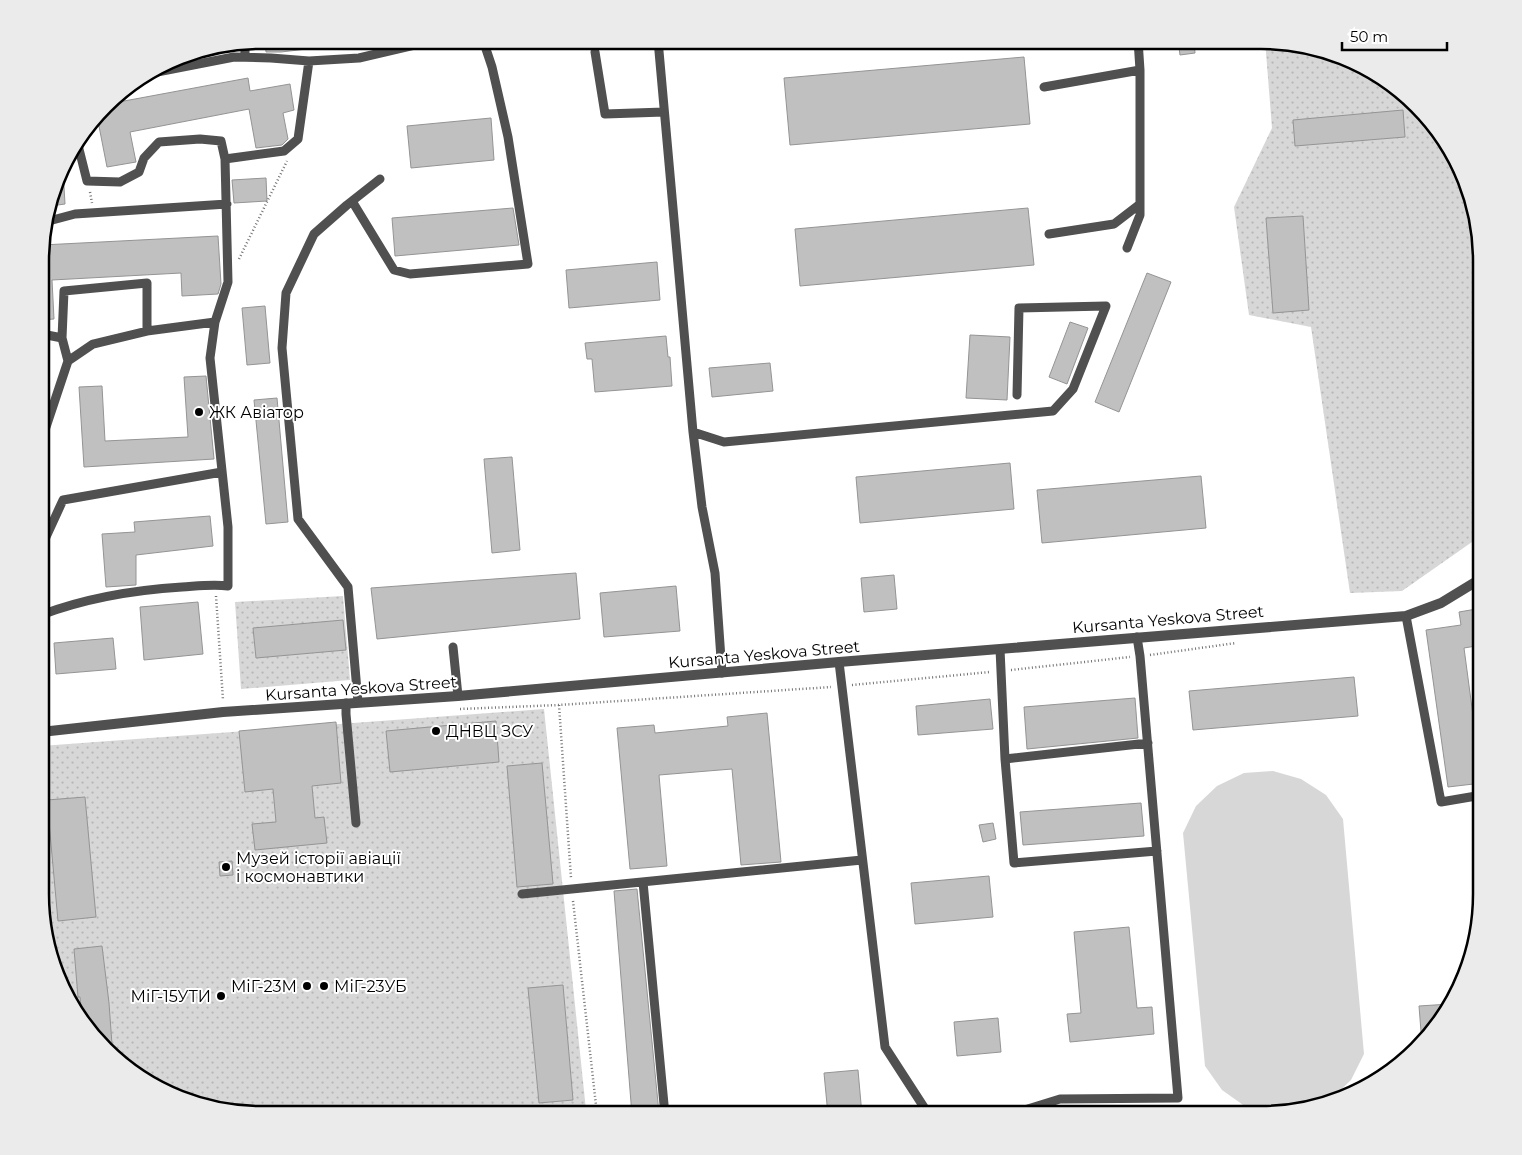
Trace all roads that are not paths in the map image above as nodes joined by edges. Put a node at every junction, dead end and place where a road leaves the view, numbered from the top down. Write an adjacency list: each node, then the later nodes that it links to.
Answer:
1 (245, 49): 7 (lane)
2 (398, 49): 8 (lane)
3 (486, 49): 16 (lane)
4 (659, 49): 12 (lane)
5 (1139, 49): 10 (lane)
6 (595, 52): 12 (lane)
7 (245, 57): 8 (lane); 9 (lane)
8 (308, 61): 14 (lane)
9 (170, 69)
10 (1140, 70): 11 (lane); 18 (lane)
11 (1044, 88)
12 (664, 112): 29 (lane)
13 (79, 150): 14 (lane)
14 (226, 159): 17 (lane)
15 (380, 179): 16 (lane)
16 (352, 202): 41 (lane)
17 (227, 204): 19 (lane); 22 (lane)
18 (1140, 204): 20 (lane); 21 (lane)
19 (53, 220)
20 (1049, 234)
21 (1127, 248)
22 (215, 322): 23 (lane); 30 (lane)
23 (147, 331): 25 (lane); 26 (lane)
24 (49, 335): 25 (lane)
25 (62, 338): 26 (lane)
26 (68, 361): 28 (lane)
27 (1017, 395): 29 (lane)
28 (49, 420)
29 (693, 432): 39 (lane)
30 (222, 472): 31 (lane); 33 (lane)
31 (49, 531)
32 (1473, 584): 34 (street, Kursanta Yeskova Street)
33 (49, 613)
34 (1406, 616): 35 (street, Kursanta Yeskova Street); 46 (lane)
35 (1137, 637): 37 (street, Kursanta Yeskova Street); 44 (lane)
36 (453, 647): 40 (lane)
37 (1000, 649): 38 (street, Kursanta Yeskova Street); 45 (lane)
38 (839, 662): 39 (street, Kursanta Yeskova Street); 49 (lane)
39 (722, 673): 40 (street, Kursanta Yeskova Street)
40 (458, 696): 41 (street, Kursanta Yeskova Street)
41 (358, 702): 42 (street, Kursanta Yeskova Street)
42 (346, 703): 43 (street, Kursanta Yeskova Street); 47 (lane)
43 (49, 731)
44 (1148, 743): 45 (lane); 48 (lane)
45 (1005, 759): 48 (lane)
46 (1473, 797)
47 (356, 823)
48 (1157, 851): 54 (lane)
49 (862, 860): 50 (lane); 53 (lane)
50 (643, 882): 51 (lane); 52 (lane)
51 (522, 894)
52 (664, 1106)
53 (923, 1106)
54 (1037, 1106)

